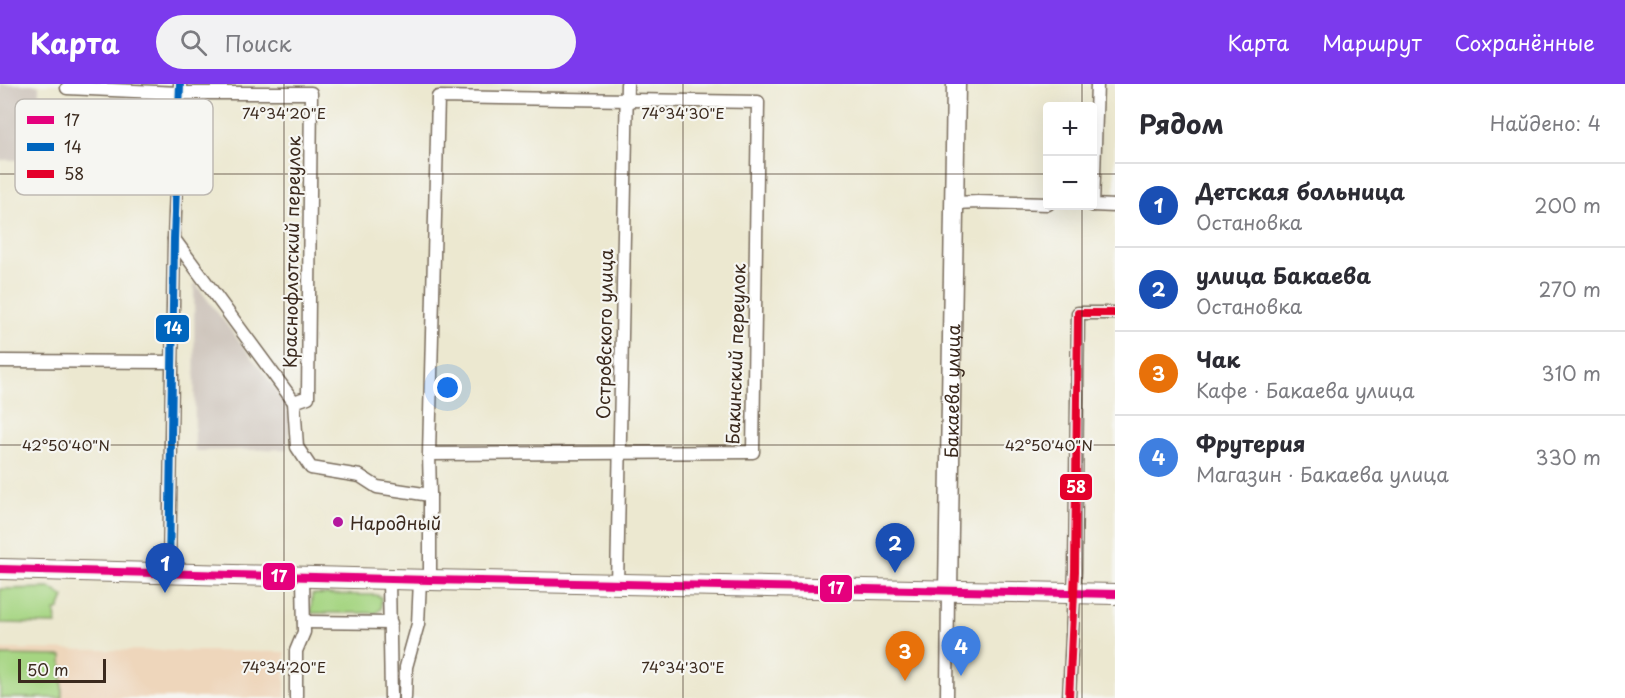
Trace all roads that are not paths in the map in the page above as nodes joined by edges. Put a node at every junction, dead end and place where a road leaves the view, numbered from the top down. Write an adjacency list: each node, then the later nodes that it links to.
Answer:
1 (627, 84): 6 (street, Островского улица)
2 (956, 84): 9 (main road, Бакаева улица)
3 (1097, 84): 7 (street)
4 (67, 88): 5 (street)
5 (179, 89): 17 (street, Краснофлотский переулок)
6 (627, 100): 18 (street, Островского улица); 18 (street, Бакинский переулок); 19 (street)
7 (1095, 156)
8 (175, 195): 13 (street)
9 (955, 203): 10 (street); 27 (main road, Бакаева улица)
10 (1043, 204)
11 (1097, 205): 12 (street)
12 (1115, 206)
13 (174, 239): 16 (street); 17 (street, Краснофлотский переулок)
14 (1115, 313): 28 (street)
15 (0, 361): 16 (street)
16 (172, 362): 22 (street)
17 (294, 402): 20 (street)
18 (619, 452): 19 (street, Бакинский переулок); 26 (street, Островского улица)
19 (429, 454): 20 (street)
20 (430, 495): 25 (street)
21 (0, 569): 22 (main road)
22 (169, 573): 23 (main road)
23 (303, 577): 24 (main road); 30 (street)
24 (389, 579): 25 (main road); 31 (street)
25 (425, 580): 26 (main road); 34 (street)
26 (617, 585): 27 (main road)
27 (948, 591): 28 (main road); 35 (street, Бакаева улица)
28 (1074, 593): 29 (main road); 36 (street)
29 (1115, 594)
30 (304, 622): 31 (street); 32 (street)
31 (391, 623): 33 (street)
32 (296, 698)
33 (391, 698)
34 (405, 698)
35 (947, 698)
36 (1069, 698)

